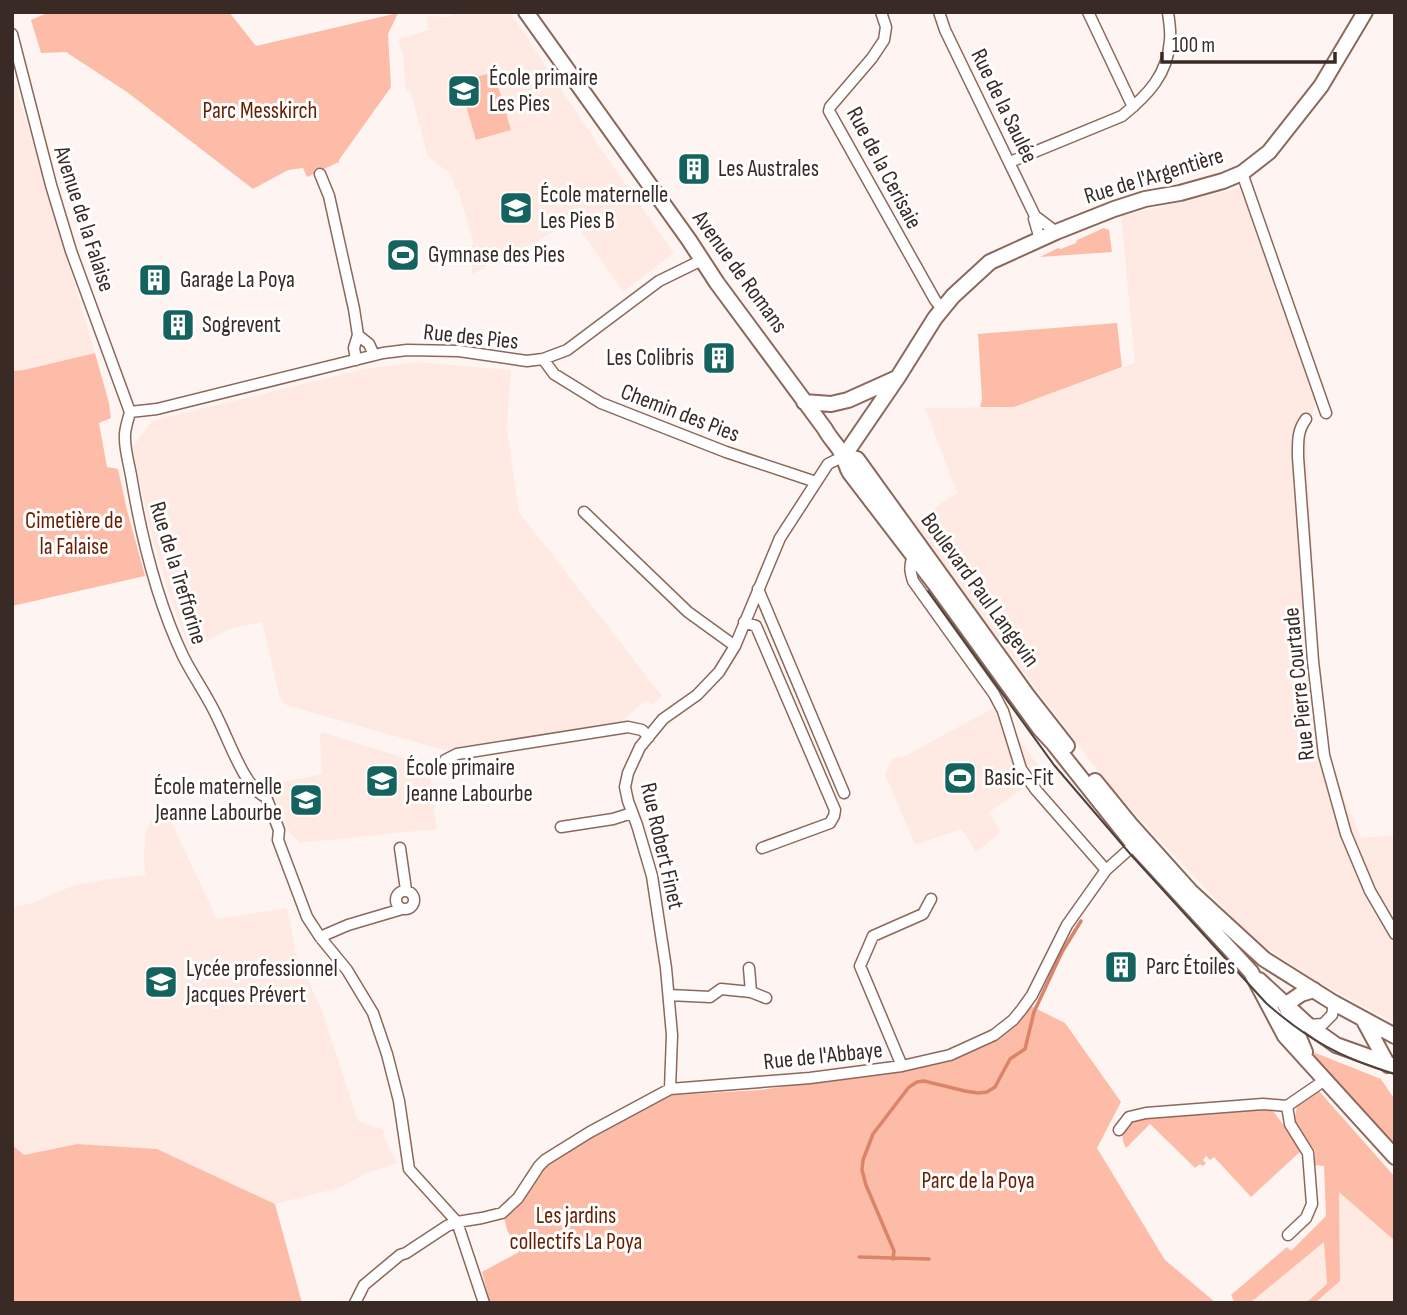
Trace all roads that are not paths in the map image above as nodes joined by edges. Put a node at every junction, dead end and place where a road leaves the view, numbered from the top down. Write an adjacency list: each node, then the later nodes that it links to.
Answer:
1 (526, 12): 15 (main road, Avenue de Romans)
2 (881, 12): 16 (street, Rue de la Cerisaie)
3 (939, 12): 9 (street, Rue de la Saulée)
4 (1088, 12): 8 (street)
5 (1168, 12): 8 (street)
6 (1365, 12): 10 (main road, Rue de l'Argentière)
7 (12, 34): 23 (street, Avenue de la Falaise)
8 (1133, 107): 9 (street)
9 (1010, 162): 12 (street, Rue de la Saulée)
10 (1242, 173): 13 (main road, Rue de l'Argentière); 24 (street)
11 (320, 174): 17 (street)
12 (1035, 216): 13 (street, Rue de la Saulée); 14 (street, Rue de la Saulée)
13 (1056, 232): 14 (main road, Rue de l'Argentière)
14 (1040, 240): 16 (main road, Rue de l'Argentière)
15 (702, 260): 19 (street, Rue des Pies); 22 (main road, Avenue de Romans)
16 (942, 309): 21 (main road, Rue de l'Argentière)
17 (358, 335): 18 (street); 20 (street)
18 (374, 355): 19 (street, Rue des Pies); 20 (street, Rue des Pies)
19 (543, 359): 27 (street, Chemin des Pies)
20 (356, 360): 23 (street, Rue des Pies)
21 (898, 377): 22 (main road); 26 (main road, Rue de l'Argentière)
22 (804, 401): 26 (main road, Avenue de Romans)
23 (130, 412): 45 (street, Rue de la Trefforine)
24 (1326, 413)
25 (1306, 419): 44 (street, Rue Pierre Courtade)
26 (844, 456): 27 (street, Rue Robert Finet); 29 (main road, Boulevard Paul Langevin); 41 (main road, Boulevard Paul Langevin)
27 (816, 482): 30 (street, Rue Robert Finet)
28 (584, 512): 32 (street)
29 (913, 556): 38 (main road, Boulevard Paul Langevin); 42 (street, Boulevard Paul Langevin)
30 (758, 589): 31 (street, Rue Robert Finet); 35 (street)
31 (744, 622): 32 (street, Rue Robert Finet); 40 (street)
32 (735, 646): 33 (street, Rue Robert Finet)
33 (649, 737): 34 (street); 36 (street, Rue Robert Finet)
34 (445, 760)
35 (844, 793)
36 (632, 813): 37 (street); 50 (street, Rue Robert Finet)
37 (561, 827)
38 (1134, 845): 41 (street, Boulevard Paul Langevin); 42 (street, Rue de l'Abbaye); 47 (main road, Boulevard Paul Langevin)
39 (400, 848): 45 (street)
40 (762, 848)
41 (1155, 852): 48 (main road, Boulevard Paul Langevin)
42 (1106, 870): 58 (street, Rue de l'Abbaye)
43 (931, 899): 58 (street)
44 (1395, 934)
45 (320, 937): 65 (street, Rue de la Trefforine)
46 (749, 968): 49 (street)
47 (1251, 972): 53 (main road); 57 (main road, Boulevard Paul Langevin)
48 (1314, 990): 52 (main road, Boulevard Paul Langevin); 53 (main road)
49 (751, 992): 50 (street); 51 (street)
50 (670, 995): 61 (street, Rue Robert Finet)
51 (766, 998)
52 (1334, 1003): 54 (main road, Boulevard Paul Langevin); 55 (street)
53 (1285, 1005): 55 (main road); 57 (main road, Boulevard Paul Langevin)
54 (1362, 1017): 56 (main road, Boulevard Paul Langevin); 59 (main road)
55 (1308, 1025): 59 (main road)
56 (1395, 1036)
57 (1309, 1061): 60 (main road, Boulevard Paul Langevin)
58 (902, 1066): 61 (street, Rue de l'Abbaye)
59 (1392, 1068)
60 (1325, 1080): 62 (street); 64 (main road, Boulevard Paul Langevin)
61 (670, 1089): 65 (street, Rue de l'Abbaye)
62 (1287, 1107): 63 (street); 66 (street)
63 (1119, 1130)
64 (1395, 1157)
65 (457, 1222): 67 (street, Rue de l'Abbaye); 68 (street)
66 (1288, 1235)
67 (355, 1303)
68 (484, 1303)

